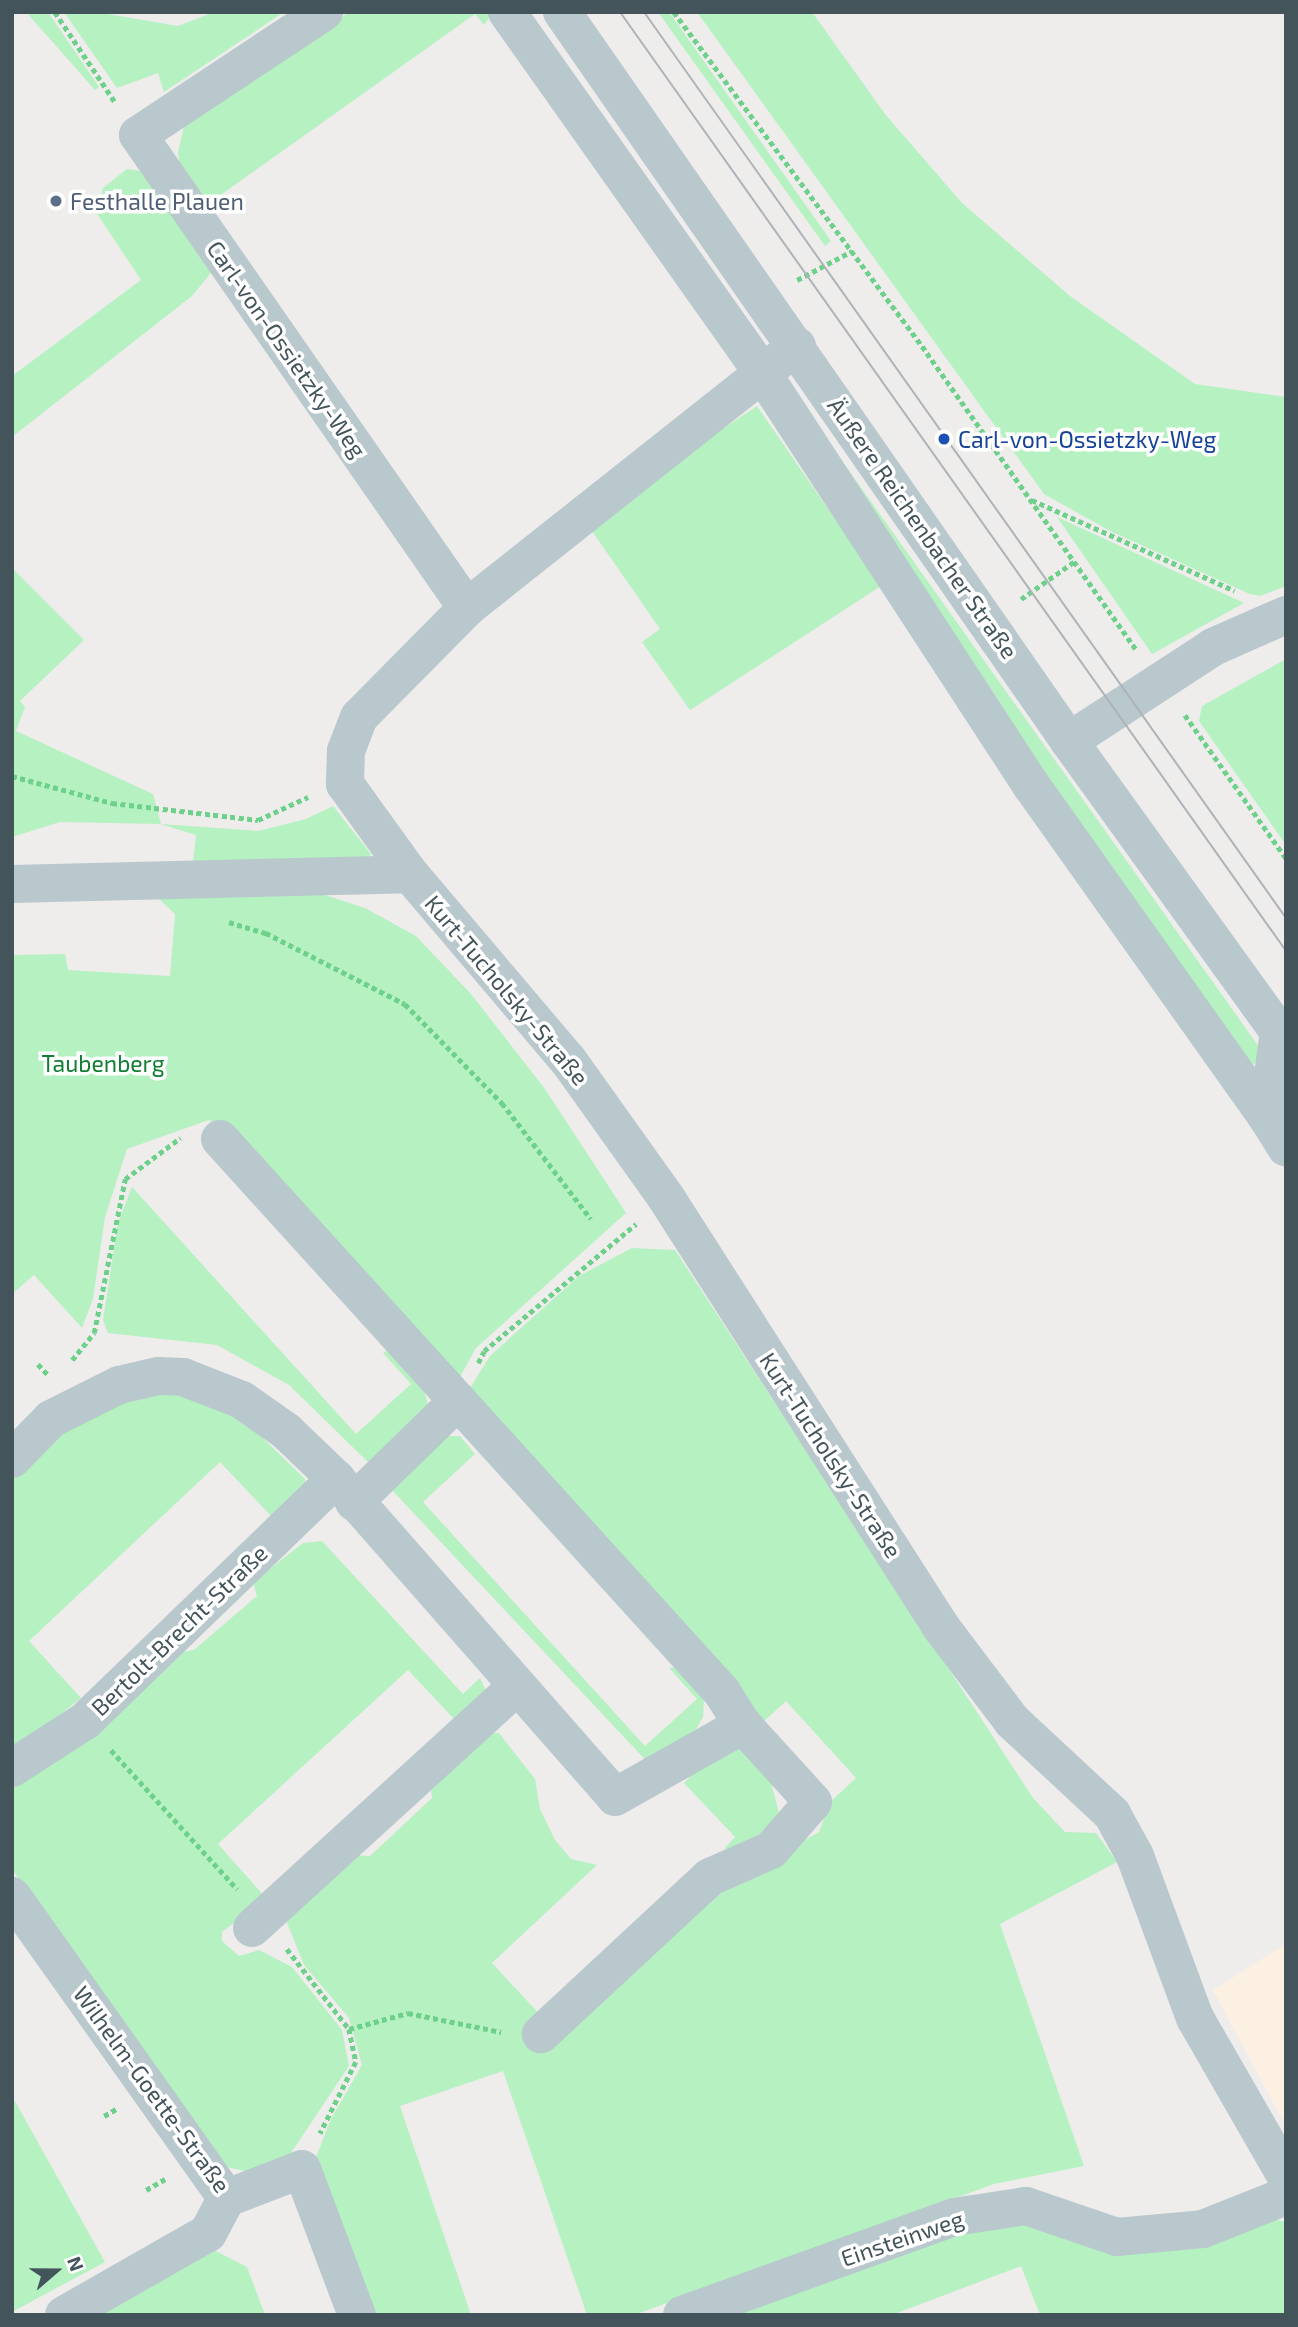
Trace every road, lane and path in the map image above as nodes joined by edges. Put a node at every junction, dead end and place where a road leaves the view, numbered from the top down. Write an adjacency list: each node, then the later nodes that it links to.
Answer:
1 (55, 12): 6 (path)
2 (324, 12): 6 (street)
3 (507, 12): 8 (street)
4 (562, 12): 7 (street, Äußere Reichenbacher Straße)
5 (674, 12): 9 (path)
6 (138, 135): 16 (street, Carl-von-Ossietzky-Weg)
7 (680, 179): 8 (street); 10 (street, Äußere Reichenbacher Straße)
8 (643, 207): 12 (street)
9 (852, 251): 10 (path); 13 (path)
10 (765, 301): 11 (street, Äußere Reichenbacher Straße)
11 (797, 346): 12 (street); 18 (street, Äußere Reichenbacher Straße)
12 (761, 371): 16 (street); 28 (street)
13 (1032, 500): 14 (path); 15 (path)
14 (1075, 561): 18 (path); 19 (path)
15 (1242, 595)
16 (467, 608): 21 (street)
17 (1286, 615): 19 (street)
18 (989, 623): 20 (street, Äußere Reichenbacher Straße)
19 (1158, 679): 20 (street); 23 (path)
20 (1069, 741): 27 (street, Äußere Reichenbacher Straße)
21 (346, 768): 22 (path); 24 (street, Kurt-Tucholsky-Straße)
22 (12, 776)
23 (1286, 858)
24 (410, 874): 25 (street); 30 (street, Kurt-Tucholsky-Straße)
25 (12, 884)
26 (216, 918): 31 (path)
27 (1282, 1037): 28 (street)
28 (1276, 1132)
29 (220, 1139): 33 (path); 35 (street)
30 (667, 1199): 35 (path); 45 (street, Kurt-Tucholsky-Straße)
31 (591, 1219)
32 (38, 1364): 33 (path)
33 (52, 1379): 34 (path)
34 (42, 1388)
35 (458, 1401): 37 (street, Bertolt-Brecht-Straße); 39 (street)
36 (12, 1459): 37 (street)
37 (345, 1491): 38 (street); 40 (street, Bertolt-Brecht-Straße)
38 (517, 1686): 39 (street); 42 (street)
39 (743, 1725): 44 (street)
40 (12, 1768)
41 (12, 1896): 47 (street, Wilhelm-Goette-Straße)
42 (252, 1928)
43 (349, 2029): 44 (path)
44 (541, 2034)
45 (1286, 2176)
46 (1286, 2196): 50 (street, Einsteinweg)
47 (227, 2198): 48 (street); 49 (street, Wilhelm-Goette-Straße)
48 (64, 2315)
49 (357, 2315)
50 (682, 2315)

